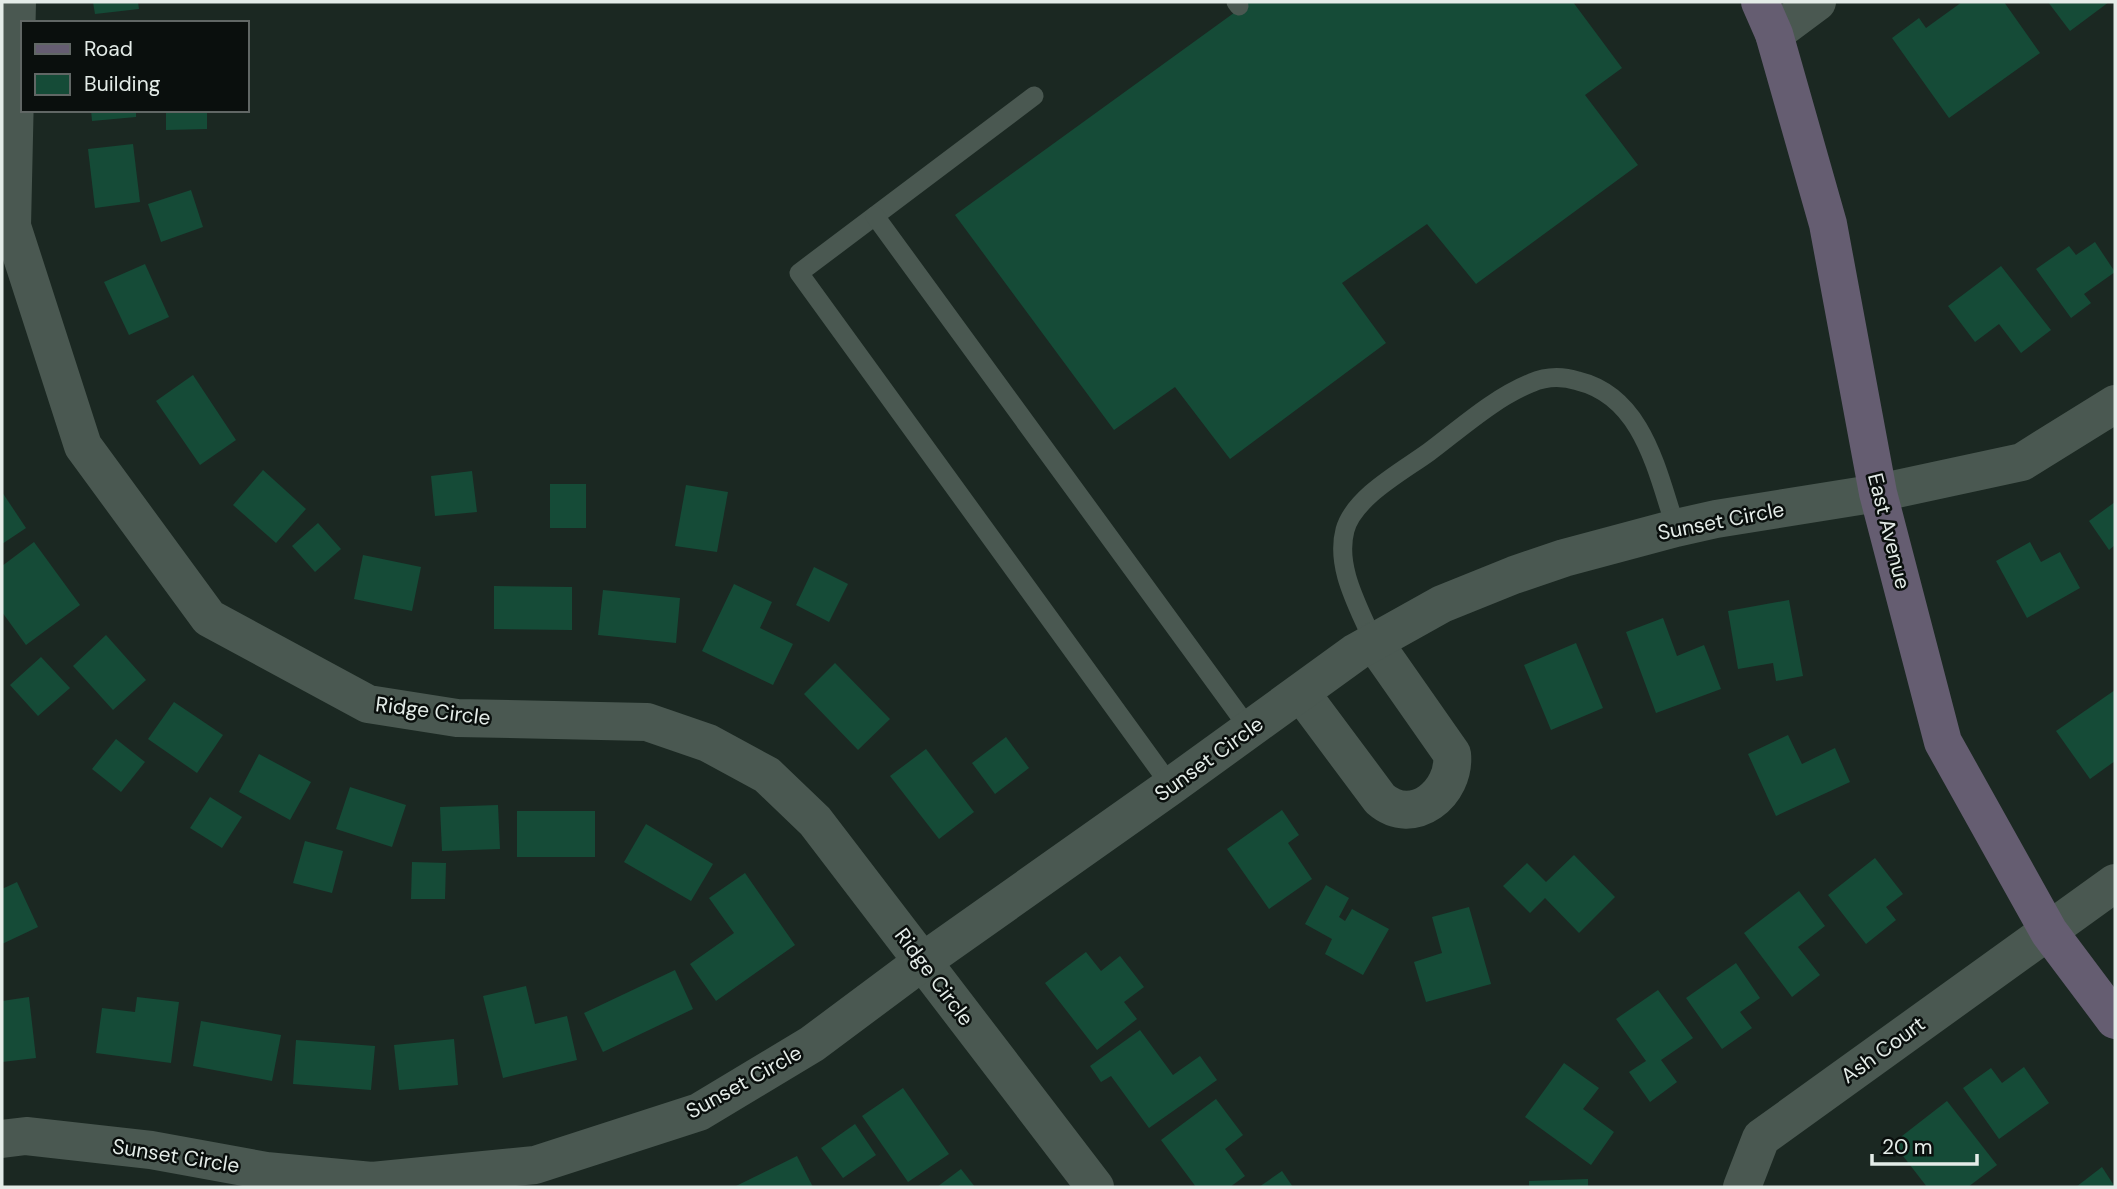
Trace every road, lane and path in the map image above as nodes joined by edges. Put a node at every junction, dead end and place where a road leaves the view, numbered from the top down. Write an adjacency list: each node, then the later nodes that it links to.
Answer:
1 (17, 2): 15 (street, Ridge Circle)
2 (1817, 2): 3 (street)
3 (1767, 18): 7 (street, East Avenue)
4 (1034, 96): 5 (lane)
5 (875, 216): 11 (lane); 12 (lane)
6 (2115, 404): 7 (street, Sunset Circle)
7 (1878, 493): 8 (street, Sunset Circle); 14 (street, East Avenue)
8 (1676, 528): 9 (street, Sunset Circle); 9 (lane)
9 (1373, 641): 10 (street, Sunset Circle); 10 (street)
10 (1301, 693): 11 (street, Sunset Circle)
11 (1250, 730): 12 (street, Sunset Circle)
12 (1171, 786): 15 (street, Sunset Circle)
13 (2115, 883): 14 (street, Ash Court)
14 (2049, 932): 16 (street, East Avenue); 19 (street, Ash Court)
15 (922, 962): 17 (street, Sunset Circle); 18 (street, Ridge Circle)
16 (2115, 1020)
17 (2, 1139)
18 (1095, 1187)
19 (1742, 1187)

